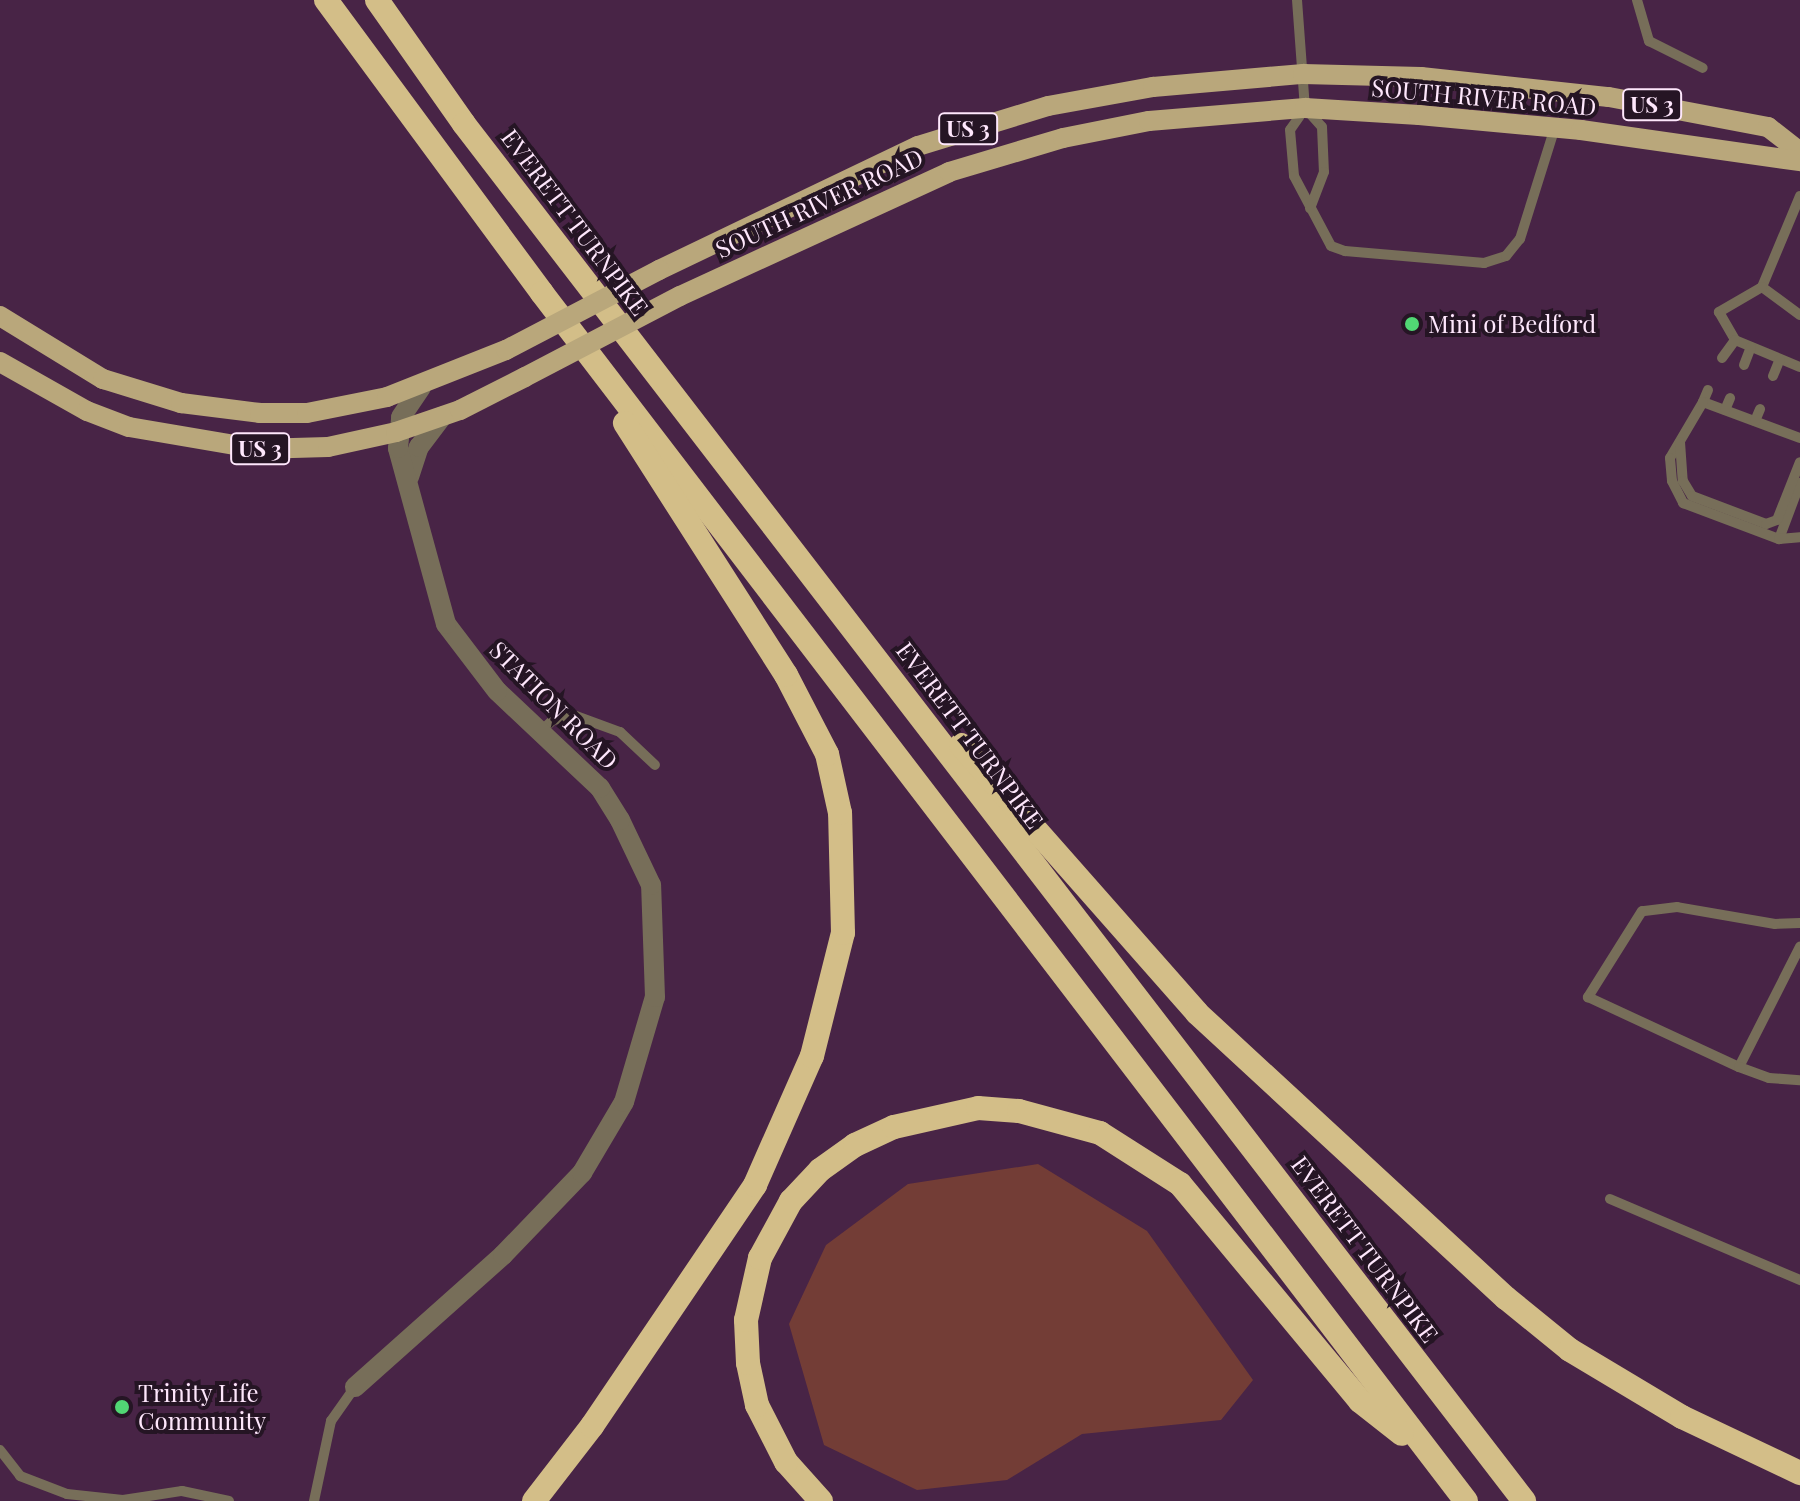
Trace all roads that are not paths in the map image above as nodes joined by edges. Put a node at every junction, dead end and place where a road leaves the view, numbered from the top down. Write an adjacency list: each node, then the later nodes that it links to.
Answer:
1 (326, 0): 14 (highway)
2 (377, 0): 43 (highway, EVERETT TURNPIKE)
3 (1297, 0): 6 (lane)
4 (1637, 0): 5 (lane)
5 (1703, 68)
6 (1303, 74): 7 (lane); 9 (main road, SOUTH RIVER ROAD / US 3); 25 (main road, SOUTH RIVER ROAD / US 3, bridge)
7 (1305, 108): 8 (main road, SOUTH RIVER ROAD / US 3); 12 (lane); 12 (lane); 31 (main road, SOUTH RIVER ROAD / US 3, bridge)
8 (1555, 127): 10 (main road, SOUTH RIVER ROAD / US 3); 12 (lane)
9 (1800, 152)
10 (1800, 161)
11 (1800, 196): 13 (lane)
12 (1310, 208)
13 (1762, 287): 15 (lane); 17 (lane)
14 (542, 293): 54 (highway); 58 (highway)
15 (1800, 315)
16 (0, 316): 25 (main road, US 3)
17 (1735, 340): 18 (lane); 19 (lane)
18 (1751, 347): 20 (lane); 22 (lane)
19 (1722, 358)
20 (1780, 359): 23 (lane); 24 (lane)
21 (0, 362): 35 (main road, SOUTH RIVER ROAD / US 3)
22 (1744, 365)
23 (1800, 367)
24 (1773, 376)
25 (421, 387): 35 (street)
26 (1708, 390): 28 (lane)
27 (1730, 398): 30 (lane)
28 (1703, 402): 30 (lane); 37 (lane)
29 (1760, 409): 33 (lane)
30 (1725, 410): 33 (lane)
31 (442, 417): 35 (main road, SOUTH RIVER ROAD / US 3); 39 (street)
32 (1786, 419): 34 (lane)
33 (1755, 421): 34 (lane)
34 (1781, 431): 36 (lane)
35 (396, 432): 39 (street, STATION ROAD)
36 (1800, 438)
37 (1680, 442): 38 (lane); 42 (lane)
38 (1800, 462)
39 (409, 477): 44 (street, STATION ROAD)
40 (1800, 483): 42 (lane)
41 (1800, 537): 42 (lane)
42 (1779, 539)
43 (794, 551): 55 (highway); 61 (highway, EVERETT TURNPIKE)
44 (540, 732): 45 (lane); 52 (street, STATION ROAD)
45 (655, 765)
46 (1800, 923): 48 (lane)
47 (1800, 947): 48 (lane)
48 (1739, 1067): 49 (lane)
49 (1800, 1080)
50 (1610, 1199): 51 (lane)
51 (1800, 1280)
52 (355, 1387): 57 (lane)
53 (0, 1450): 56 (lane)
54 (1426, 1453): 59 (highway); 60 (highway)
55 (1800, 1473)
56 (229, 1501)
57 (314, 1501)
58 (534, 1501)
59 (821, 1501)
60 (1466, 1501)
61 (1524, 1501)

